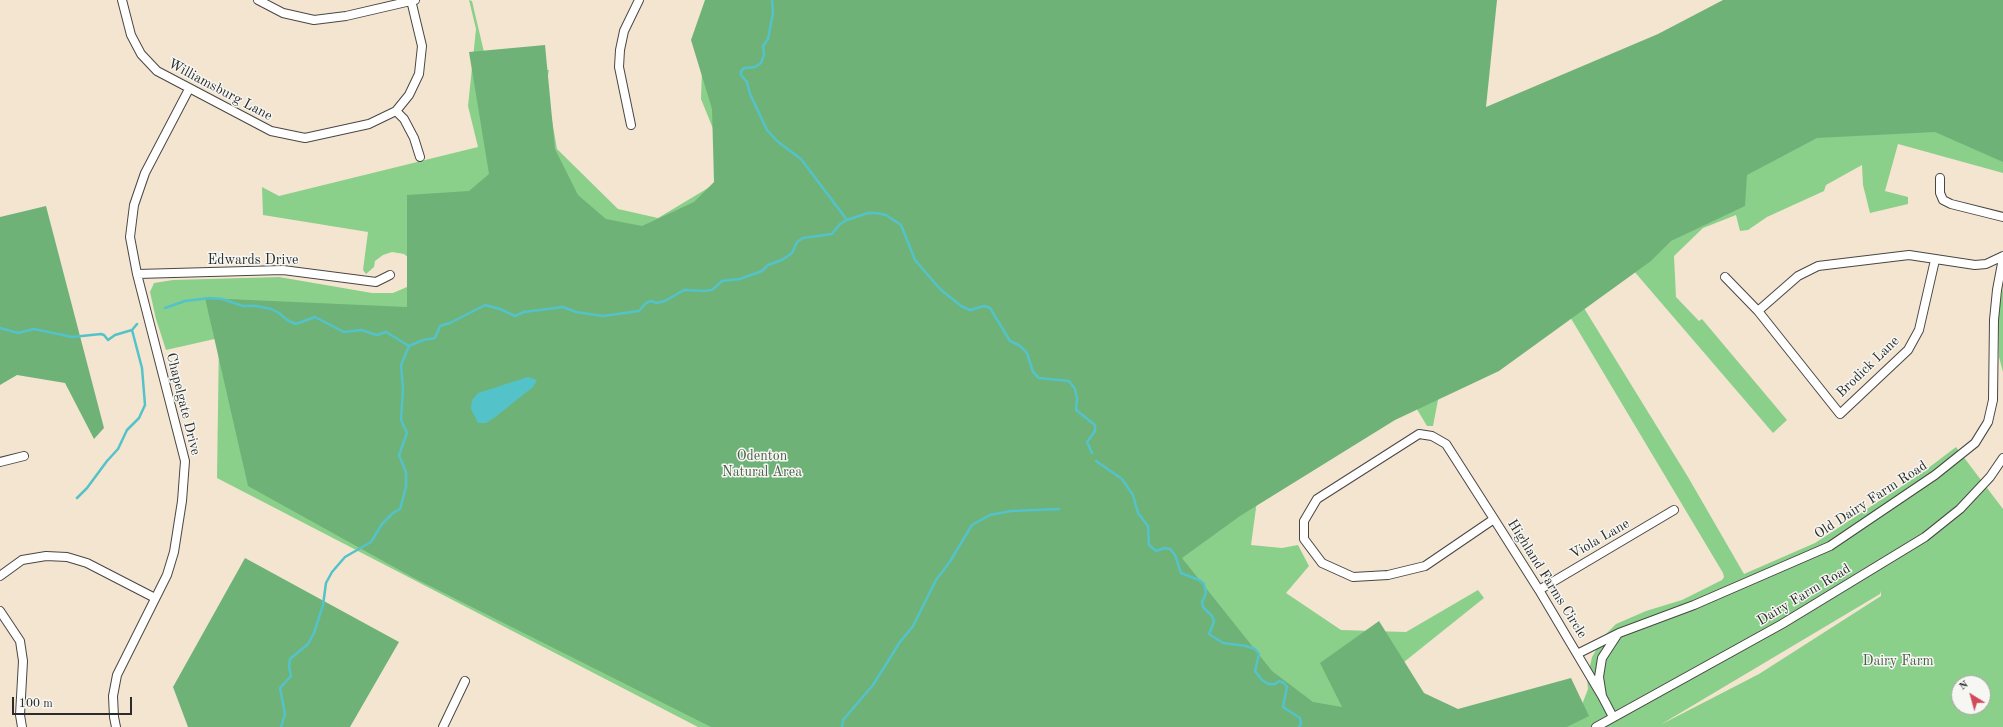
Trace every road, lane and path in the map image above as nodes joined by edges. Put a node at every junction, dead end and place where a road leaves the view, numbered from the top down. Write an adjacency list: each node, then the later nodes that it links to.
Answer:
1 (122, 0): 5 (street, Williamsburg Lane)
2 (258, 0): 3 (street)
3 (413, 0): 6 (street)
4 (639, 0): 7 (street)
5 (189, 89): 6 (street, Williamsburg Lane); 13 (street, Chapelgate Drive)
6 (396, 111): 8 (street)
7 (632, 125)
8 (420, 157)
9 (1940, 178): 10 (street)
10 (2003, 217)
11 (2003, 257): 12 (street); 26 (street, Old Dairy Farm Road)
12 (1935, 260): 16 (street); 16 (street, Brodick Lane)
13 (137, 274): 14 (street, Edwards Drive); 24 (street, Chapelgate Drive)
14 (390, 275)
15 (1725, 277): 16 (street, Brodick Lane)
16 (1758, 311)
17 (24, 456): 19 (street)
18 (2003, 458): 30 (street, Dairy Farm Road)
19 (0, 462)
20 (1674, 510): 23 (street, Viola Lane)
21 (1494, 519): 21 (street, Highland Farms Circle); 23 (street, Highland Farms Circle)
22 (0, 576): 24 (street)
23 (1539, 590): 27 (street, Highland Farms Circle)
24 (155, 598): 32 (street, Chapelgate Drive)
25 (0, 611): 31 (street)
26 (1619, 633): 27 (street, Highland Farms Circle); 29 (street)
27 (1577, 654): 29 (street, Highland Farms Circle)
28 (465, 681): 33 (street)
29 (1602, 696): 30 (street)
30 (1614, 717): 34 (street, Dairy Farm Road)
31 (22, 727)
32 (116, 727)
33 (443, 727)
34 (1596, 727)

